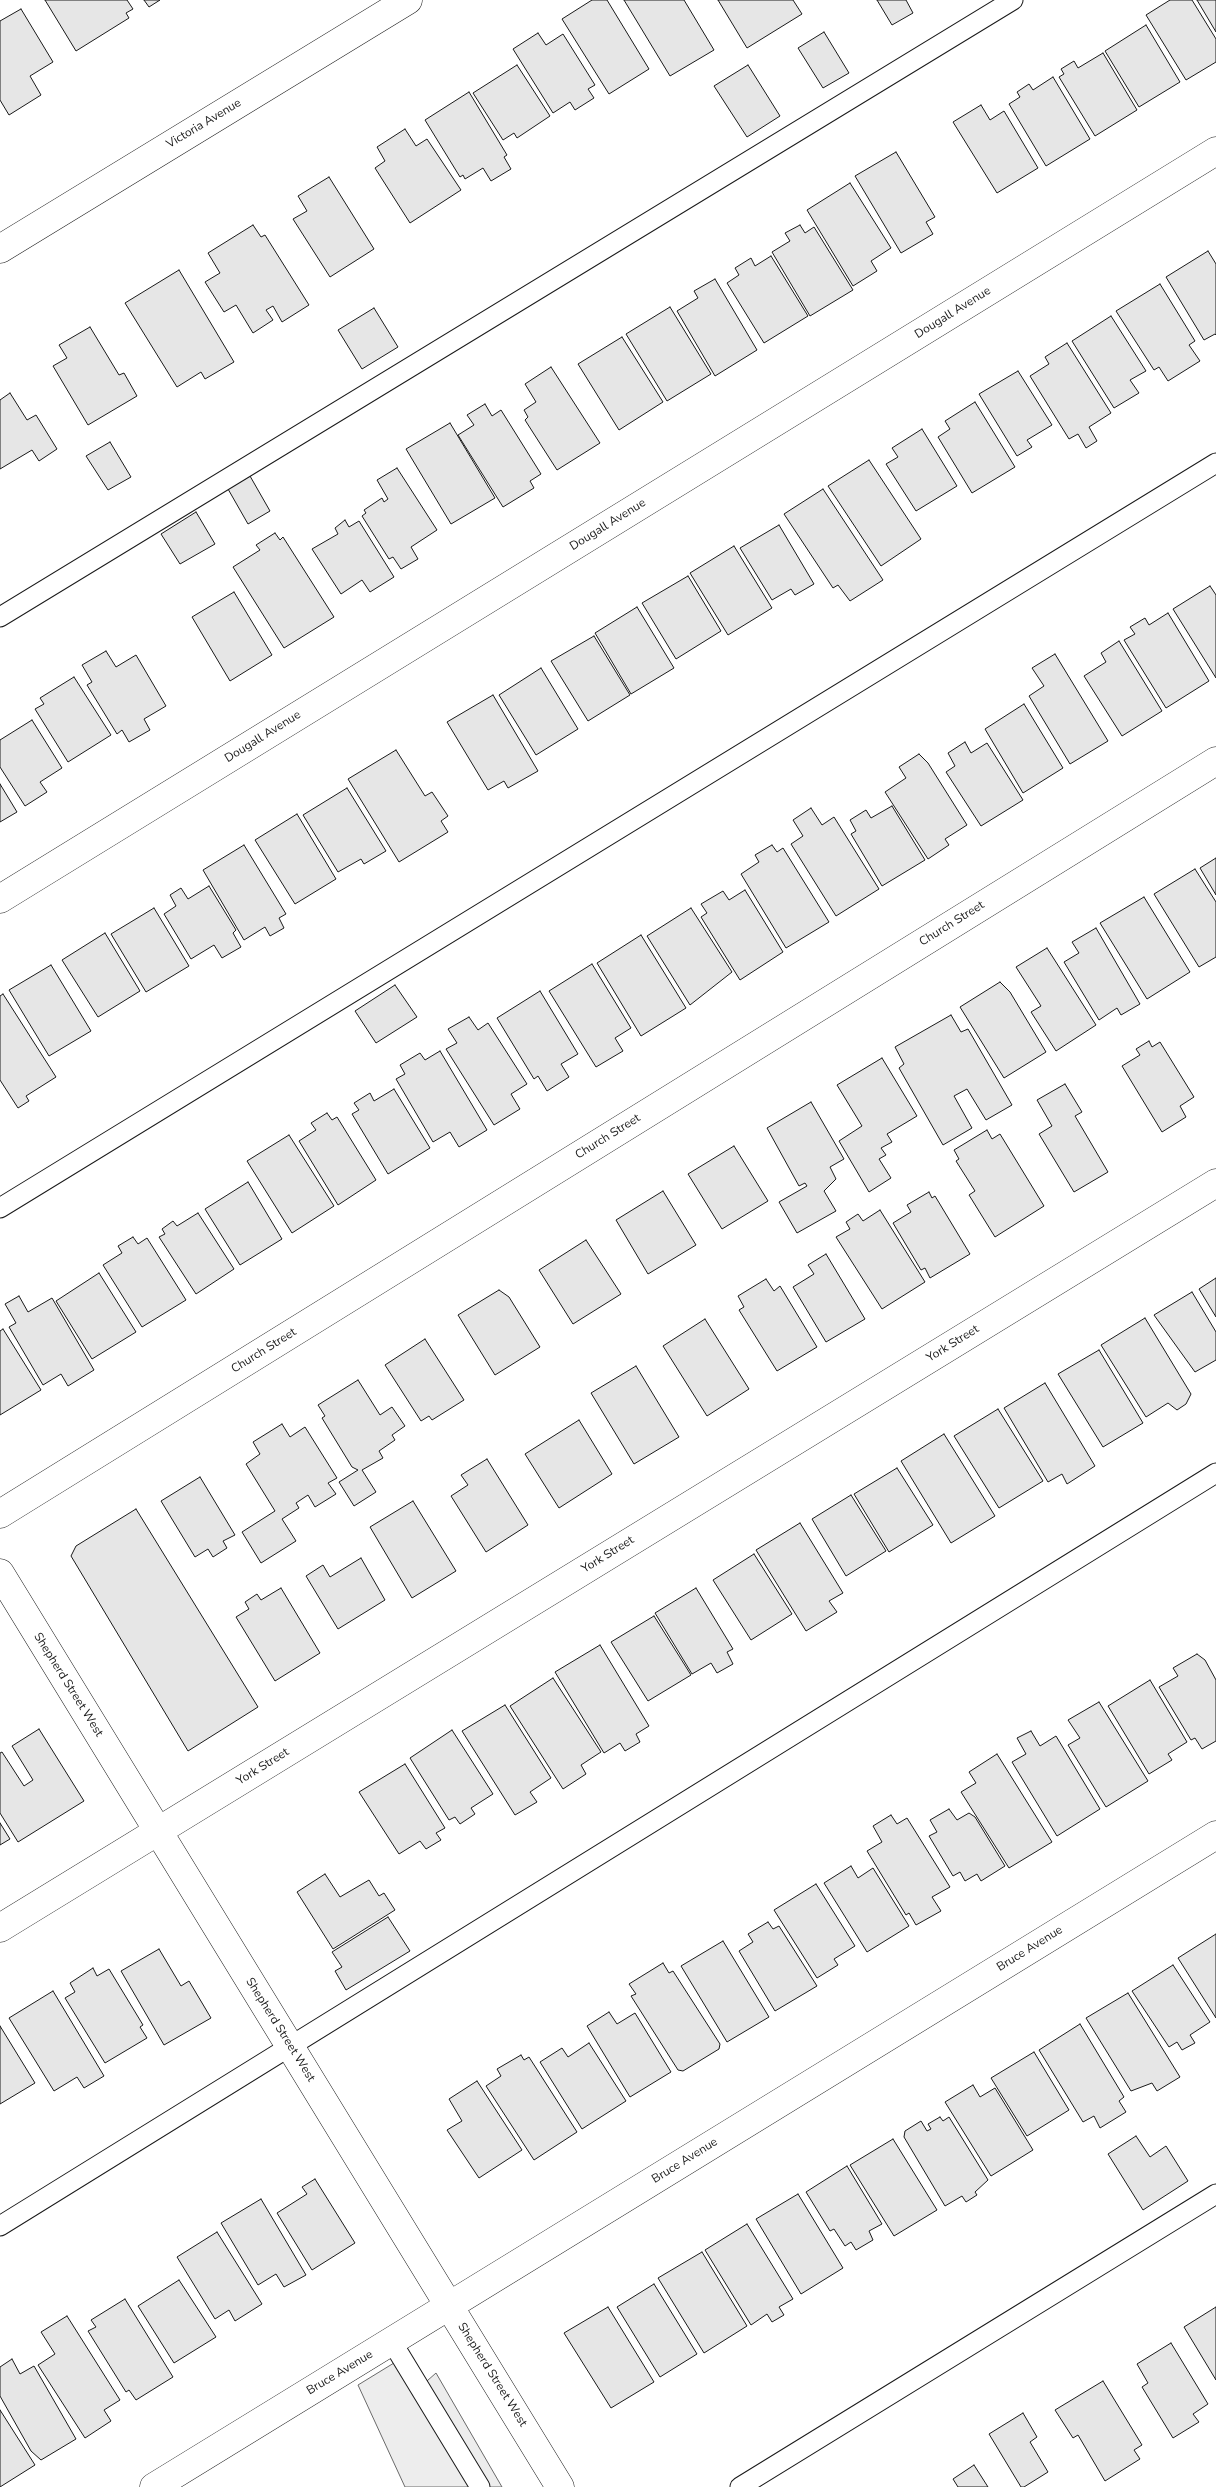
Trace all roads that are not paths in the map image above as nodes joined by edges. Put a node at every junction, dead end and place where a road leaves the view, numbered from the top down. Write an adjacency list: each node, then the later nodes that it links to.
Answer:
1 (408, 0): 4 (street, Victoria Avenue)
2 (1013, 0): 6 (lane)
3 (1216, 151): 8 (street, Dougall Avenue)
4 (0, 249)
5 (1216, 463): 10 (lane)
6 (0, 617)
7 (1216, 761): 12 (street, Church Street)
8 (0, 899)
9 (1216, 1183): 14 (street, York Street)
10 (0, 1208)
11 (1216, 1472): 17 (lane)
12 (0, 1514)
13 (0, 1573): 14 (street, Shepherd Street West)
14 (158, 1832): 16 (street, York Street); 17 (street, Shepherd Street West)
15 (1216, 1835): 20 (street, Bruce Avenue)
16 (0, 1928)
17 (290, 2047): 19 (lane); 20 (street, Shepherd Street West)
18 (1216, 2194): 25 (lane)
19 (0, 2226)
20 (449, 2306): 21 (street, Bruce Avenue); 24 (street, Shepherd Street West)
21 (392, 2342): 22 (street, Bruce Avenue); 23 (lane)
22 (154, 2487)
23 (480, 2487)
24 (560, 2487)
25 (740, 2487)

